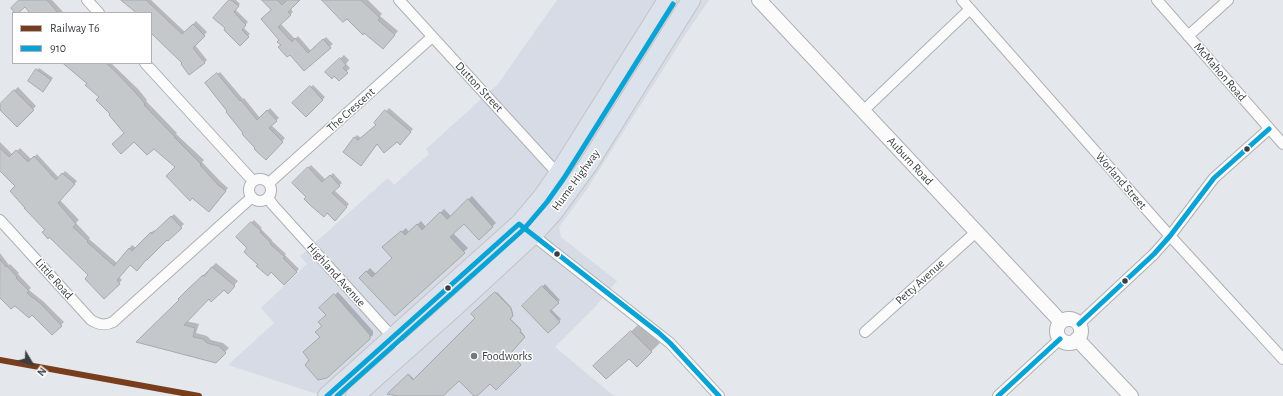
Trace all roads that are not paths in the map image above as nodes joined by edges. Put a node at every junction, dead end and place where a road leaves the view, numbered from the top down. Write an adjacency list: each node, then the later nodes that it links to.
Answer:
1 (87, 0): 10 (street)
2 (399, 0): 12 (street, Dutton Street)
3 (667, 0): 17 (highway, Hume Highway)
4 (691, 0): 25 (highway, Hume Highway)
5 (759, 0): 14 (main road, Auburn Road)
6 (962, 0): 9 (street, Worland Street)
7 (1157, 0): 11 (street, McMahon Road)
8 (1228, 0): 11 (street)
9 (970, 9): 14 (street); 26 (street, Worland Street)
10 (98, 12)
11 (1188, 36): 15 (street, McMahon Road)
12 (432, 37): 17 (street, Dutton Street); 19 (street, The Crescent)
13 (146, 64): 18 (street)
14 (862, 111): 24 (main road, Auburn Road)
15 (1269, 129): 16 (street, McMahon Road); 26 (street)
16 (1283, 144)
17 (558, 174): 23 (highway, Hume Highway)
18 (253, 181): 19 (street); 20 (street)
19 (269, 183): 21 (street)
20 (252, 197): 21 (street); 22 (street, Little Road)
21 (268, 198): 30 (street, Highland Avenue)
22 (0, 220)
23 (519, 224): 25 (street); 30 (highway, Hume Highway)
24 (976, 232): 27 (main road, Auburn Road); 29 (street, Petty Avenue)
25 (533, 235): 33 (highway, Hume Highway); 37 (street)
26 (1170, 236): 28 (street); 34 (street, Worland Street)
27 (1060, 322): 28 (main road); 31 (main road)
28 (1079, 324): 32 (main road)
29 (865, 332)
30 (392, 337): 33 (street, Highland Avenue); 35 (highway, Hume Highway)
31 (1060, 339): 32 (main road); 38 (street)
32 (1077, 339): 39 (main road)
33 (406, 352): 36 (highway, Hume Highway)
34 (1283, 360)
35 (328, 396)
36 (355, 396)
37 (719, 396)
38 (998, 396)
39 (1131, 396)

